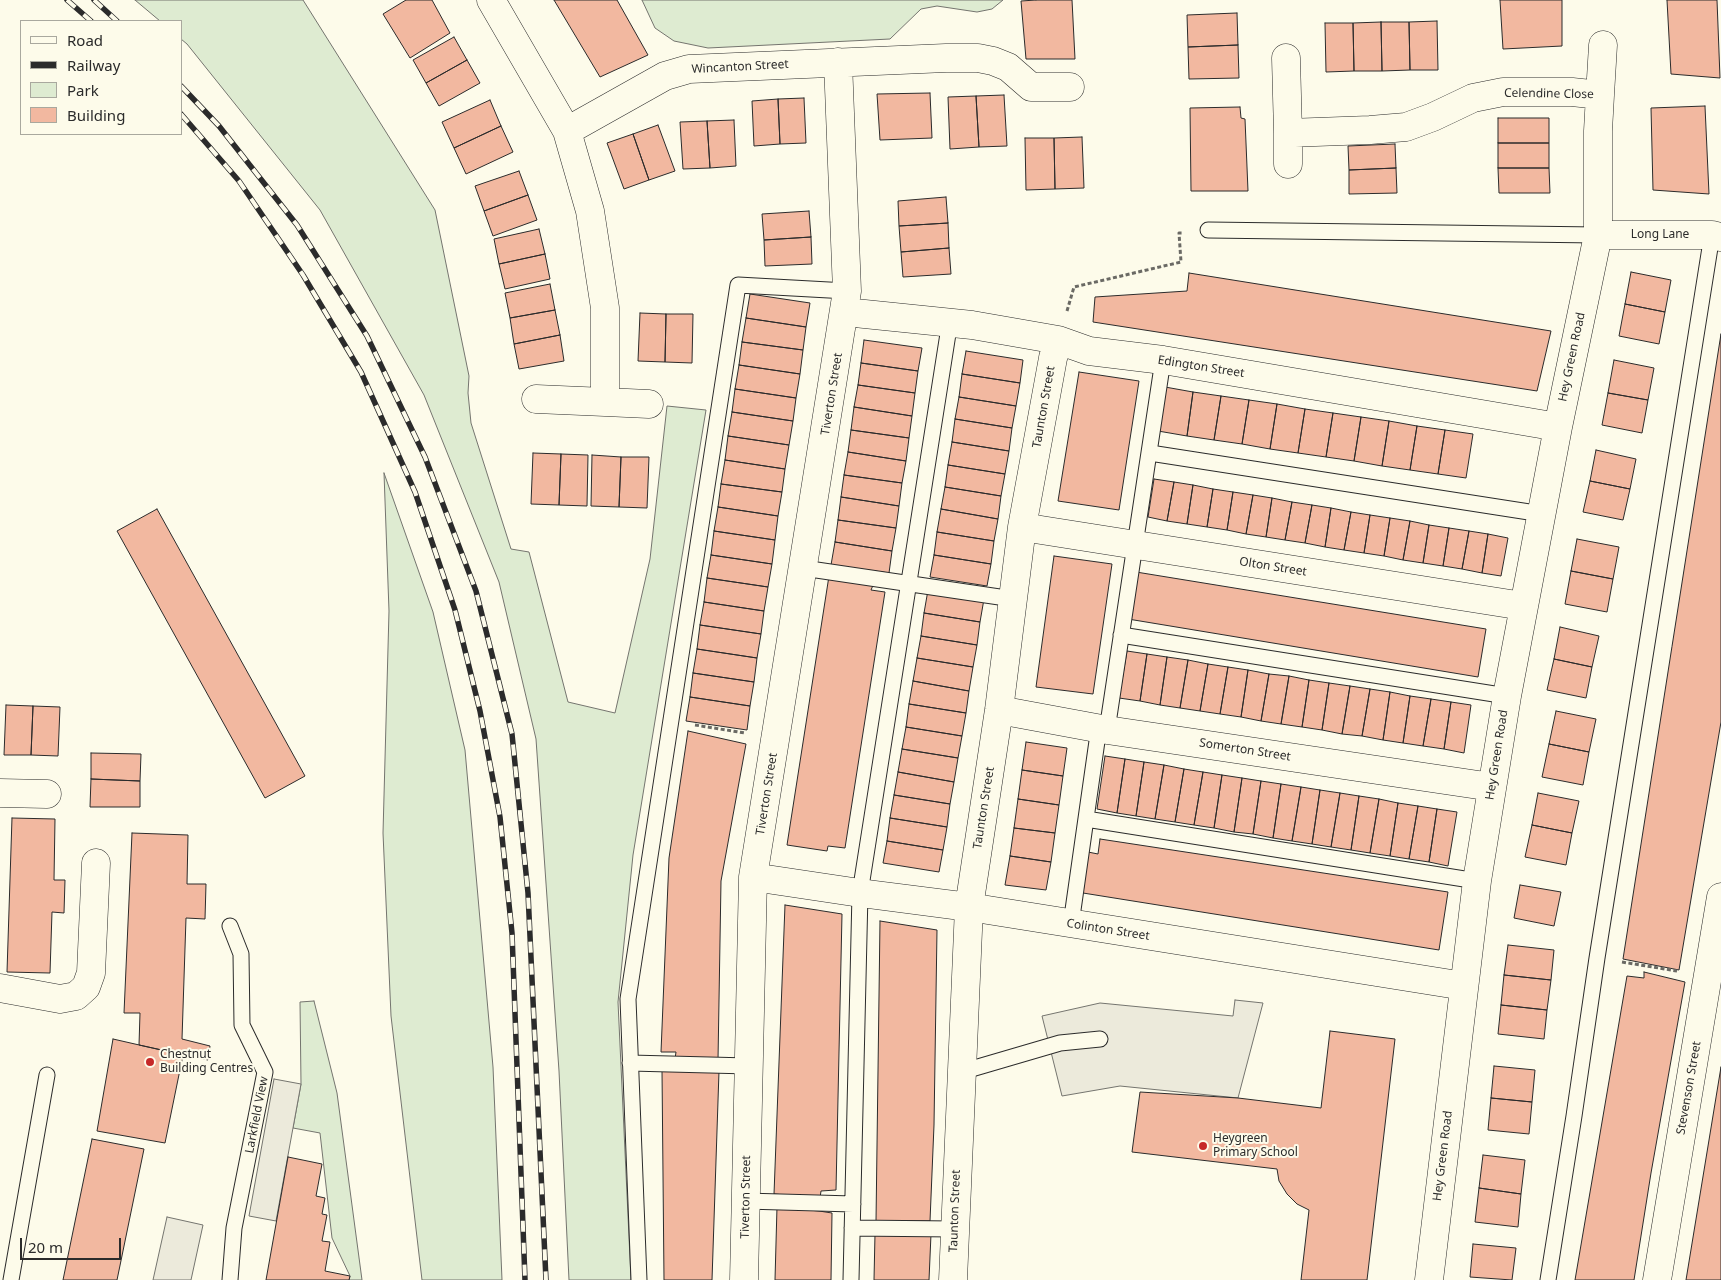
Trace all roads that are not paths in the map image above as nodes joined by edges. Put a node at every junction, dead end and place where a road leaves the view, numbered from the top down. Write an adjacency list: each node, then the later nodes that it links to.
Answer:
1 (492, 0): 7 (street)
2 (1603, 45): 6 (street)
3 (1286, 58): 8 (street)
4 (838, 62): 5 (street, Wincanton Street); 7 (street, Wincanton Street); 13 (street)
5 (1070, 87)
6 (1600, 95): 8 (street, Celendine Close); 11 (street, Celendine Close)
7 (567, 131): 18 (street)
8 (1288, 132): 9 (street)
9 (1288, 164)
10 (1208, 230): 11 (lane)
11 (1598, 235): 12 (street, Long Lane); 20 (street, Hey Green Road)
12 (1716, 236): 63 (lane)
13 (846, 301): 14 (street, Edington Street); 25 (street, Tiverton Street); 48 (lane)
14 (950, 321): 15 (street, Edington Street); 26 (lane)
15 (1058, 340): 16 (street, Edington Street); 23 (street, Taunton Street)
16 (1163, 360): 20 (street, Edington Street); 21 (lane)
17 (536, 399): 18 (street)
18 (605, 402): 19 (street)
19 (649, 404)
20 (1558, 426): 22 (street, Hey Green Road)
21 (1150, 453): 22 (lane); 24 (lane)
22 (1542, 514): 28 (street, Hey Green Road)
23 (1022, 527): 24 (street, Olton Street); 27 (street, Taunton Street)
24 (1135, 546): 28 (street, Olton Street); 29 (lane)
25 (803, 568): 26 (lane); 38 (street, Tiverton Street)
26 (909, 583): 27 (lane); 40 (lane)
27 (1013, 599): 31 (street, Taunton Street)
28 (1523, 606): 30 (street, Hey Green Road)
29 (1121, 635): 30 (lane); 32 (lane)
30 (1506, 696): 33 (street, Hey Green Road)
31 (999, 710): 32 (street, Somerton Street); 42 (street, Taunton Street)
32 (1103, 728): 33 (street, Somerton Street); 36 (lane)
33 (1492, 787): 39 (street, Hey Green Road)
34 (0, 793): 35 (street)
35 (47, 794)
36 (1086, 819): 39 (lane); 43 (lane)
37 (96, 863): 46 (street)
38 (753, 877): 40 (street, Colinton Street); 49 (street, Tiverton Street)
39 (1477, 881): 45 (street, Hey Green Road)
40 (860, 893): 42 (street, Colinton Street); 53 (lane)
41 (1721, 897): 64 (street, Stevenson Street)
42 (969, 908): 43 (street, Colinton Street); 50 (street, Taunton Street)
43 (1072, 924): 45 (street, Colinton Street)
44 (230, 926): 57 (lane, Larkfield View)
45 (1464, 986): 62 (street, Hey Green Road)
46 (0, 988)
47 (1100, 1040): 50 (lane)
48 (630, 1063): 49 (lane); 58 (lane)
49 (748, 1066): 52 (street, Tiverton Street)
50 (961, 1072): 55 (street, Taunton Street)
51 (48, 1075): 56 (lane)
52 (746, 1202): 53 (lane); 59 (street, Tiverton Street)
53 (853, 1204): 54 (lane)
54 (852, 1228): 55 (lane); 60 (lane)
55 (955, 1229): 61 (street, Taunton Street)
56 (11, 1280)
57 (230, 1280)
58 (639, 1280)
59 (744, 1280)
60 (851, 1280)
61 (953, 1280)
62 (1429, 1280)
63 (1548, 1280)
64 (1656, 1280)

